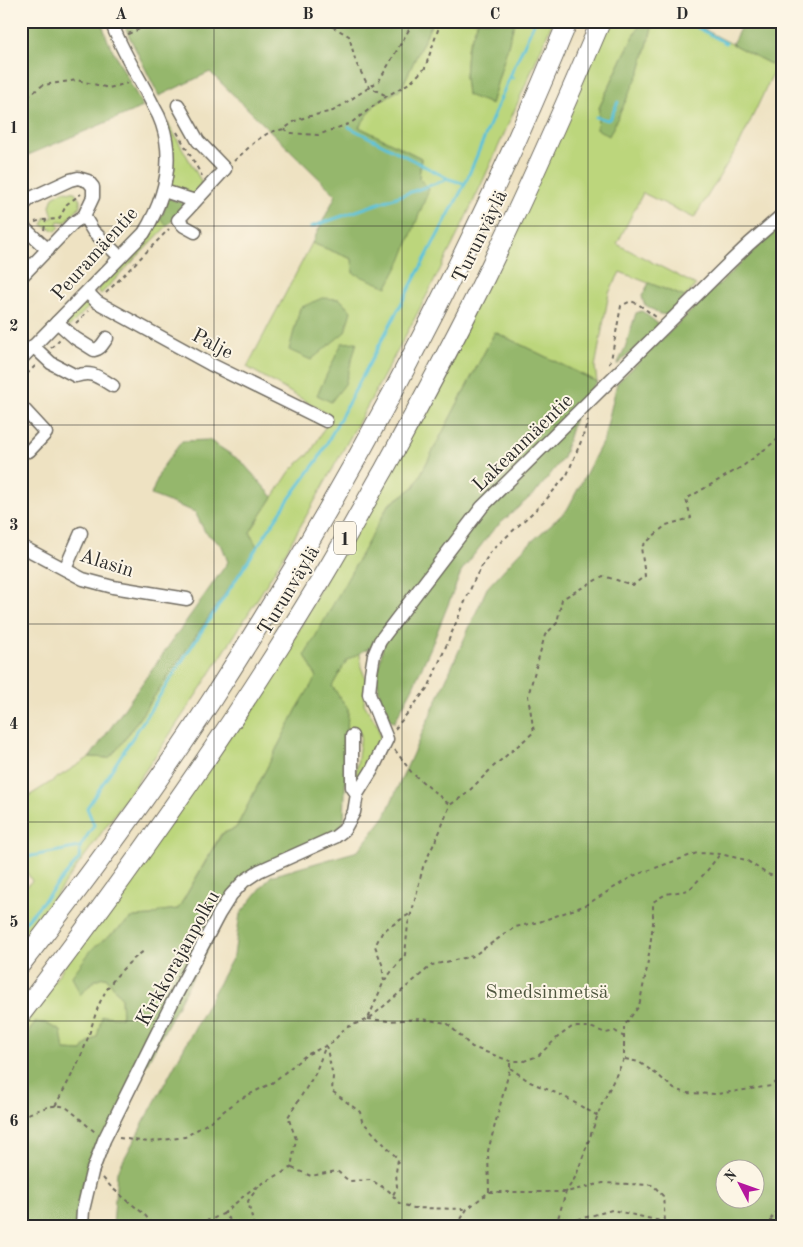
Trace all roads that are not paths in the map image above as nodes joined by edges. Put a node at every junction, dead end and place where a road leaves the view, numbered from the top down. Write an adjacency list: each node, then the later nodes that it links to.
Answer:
1 (111, 21): 5 (street, Peuramäentie)
2 (568, 21): 31 (highway, Turunväylä / 1)
3 (601, 21): 32 (highway, Turunväylä / 1)
4 (178, 105): 6 (street)
5 (164, 191): 6 (street); 13 (street, Peuramäentie)
6 (195, 201): 11 (street)
7 (21, 208): 9 (street)
8 (782, 215): 29 (street, Lakeanmäentie)
9 (84, 216): 12 (street); 13 (street)
10 (23, 226): 12 (street)
11 (195, 232)
12 (48, 250): 14 (street)
13 (120, 257): 15 (street, Peuramäentie)
14 (21, 277)
15 (86, 292): 16 (street, Peuramäentie); 22 (street, Palje)
16 (57, 322): 17 (street); 18 (street, Peuramäentie)
17 (107, 338)
18 (33, 346): 19 (street, Peuramäentie); 20 (street)
19 (21, 358)
20 (113, 386)
21 (21, 406): 23 (street)
22 (326, 422)
23 (29, 451)
24 (82, 534): 26 (street)
25 (21, 546): 26 (street, Alasin)
26 (65, 570): 27 (street, Alasin)
27 (187, 599)
28 (352, 736): 30 (street)
29 (387, 739): 30 (street, Kirkkorajanpolku)
30 (357, 794): 33 (street, Kirkkorajanpolku)
31 (21, 964)
32 (21, 1014)
33 (82, 1226)

